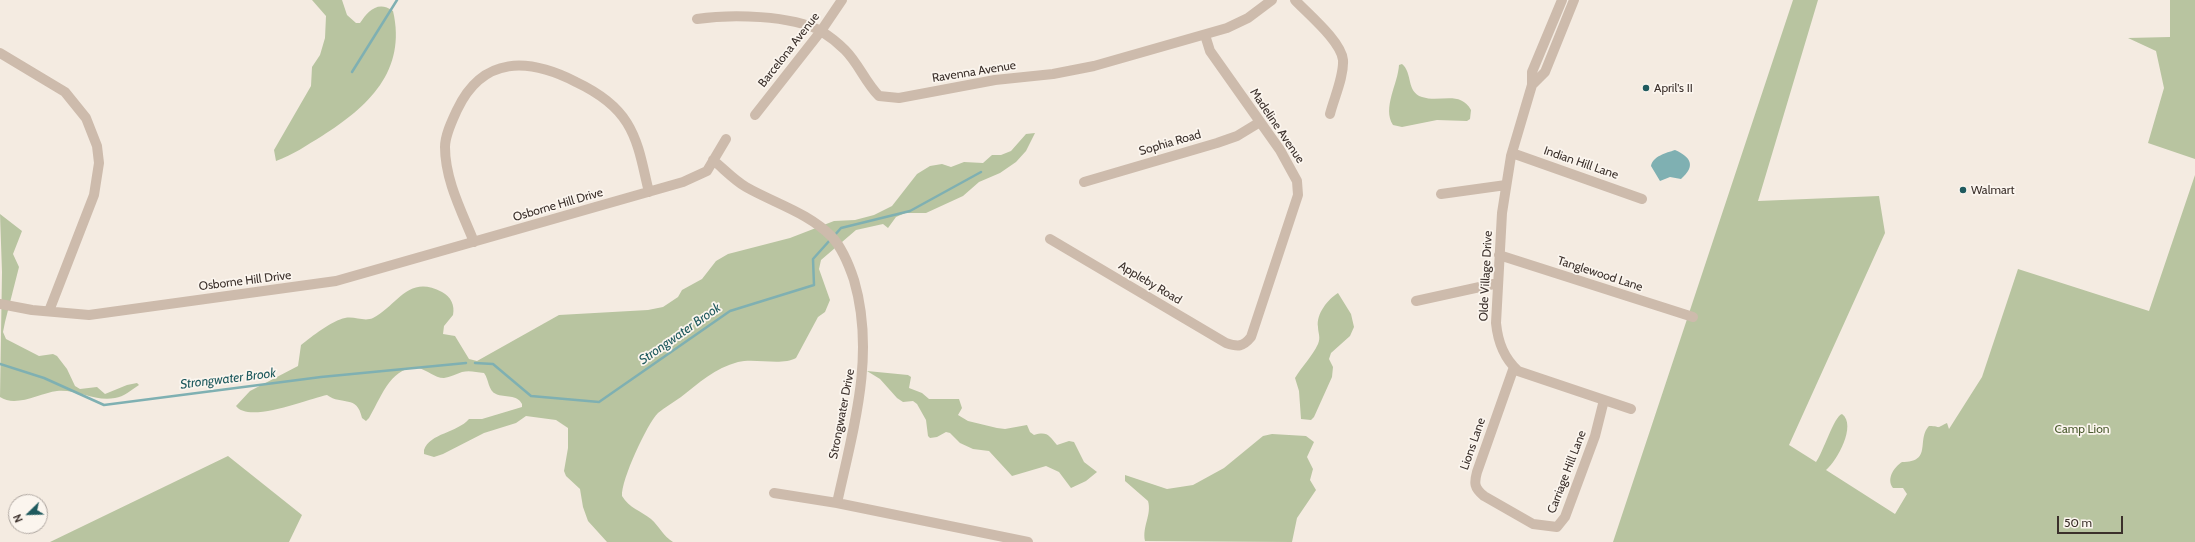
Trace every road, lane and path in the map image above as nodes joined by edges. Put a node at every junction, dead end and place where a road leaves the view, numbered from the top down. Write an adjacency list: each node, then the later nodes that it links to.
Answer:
1 (842, 0): 7 (street, Barcelona Avenue)
2 (1272, 0): 8 (street, Ravenna Avenue)
3 (1295, 0): 11 (street)
4 (1562, 0): 10 (street, Olde Village Drive)
5 (1574, 0): 10 (street, Olde Village Drive)
6 (698, 19): 7 (street, Ravenna Avenue)
7 (821, 31): 8 (street, Ravenna Avenue); 12 (street, Barcelona Avenue)
8 (1205, 35): 13 (street, Madeline Avenue)
9 (0, 53): 28 (street)
10 (1532, 85): 15 (street, Olde Village Drive)
11 (1330, 114)
12 (755, 115)
13 (1260, 122): 17 (street, Sophia Road); 30 (street, Madeline Avenue)
14 (726, 139): 16 (street, Osborne Hill Drive)
15 (1512, 153): 18 (street, Olde Village Drive); 21 (street, Indian Hill Lane)
16 (713, 160): 19 (street, Osborne Hill Drive); 35 (street, Strongwater Drive)
17 (1084, 182)
18 (1506, 185): 20 (street); 24 (street, Olde Village Drive)
19 (648, 192): 23 (street, Osborne Hill Drive); 23 (street)
20 (1441, 194)
21 (1642, 198)
22 (1050, 239): 30 (street, Appleby Road)
23 (474, 242): 28 (street, Osborne Hill Drive)
24 (1499, 255): 25 (street, Olde Village Drive); 29 (street, Tanglewood Lane)
25 (1498, 283): 26 (street); 31 (street, Olde Village Drive)
26 (1416, 301)
27 (0, 304): 28 (street, Osborne Hill Drive)
28 (49, 311)
29 (1693, 317)
30 (1239, 347)
31 (1514, 367): 32 (street, Olde Village Drive); 36 (street, Lions Lane)
32 (1604, 400): 33 (street, Olde Village Drive); 36 (street, Carriage Hill Lane)
33 (1631, 409)
34 (774, 493): 35 (street)
35 (837, 503): 37 (street)
36 (1533, 524)
37 (1028, 542)

